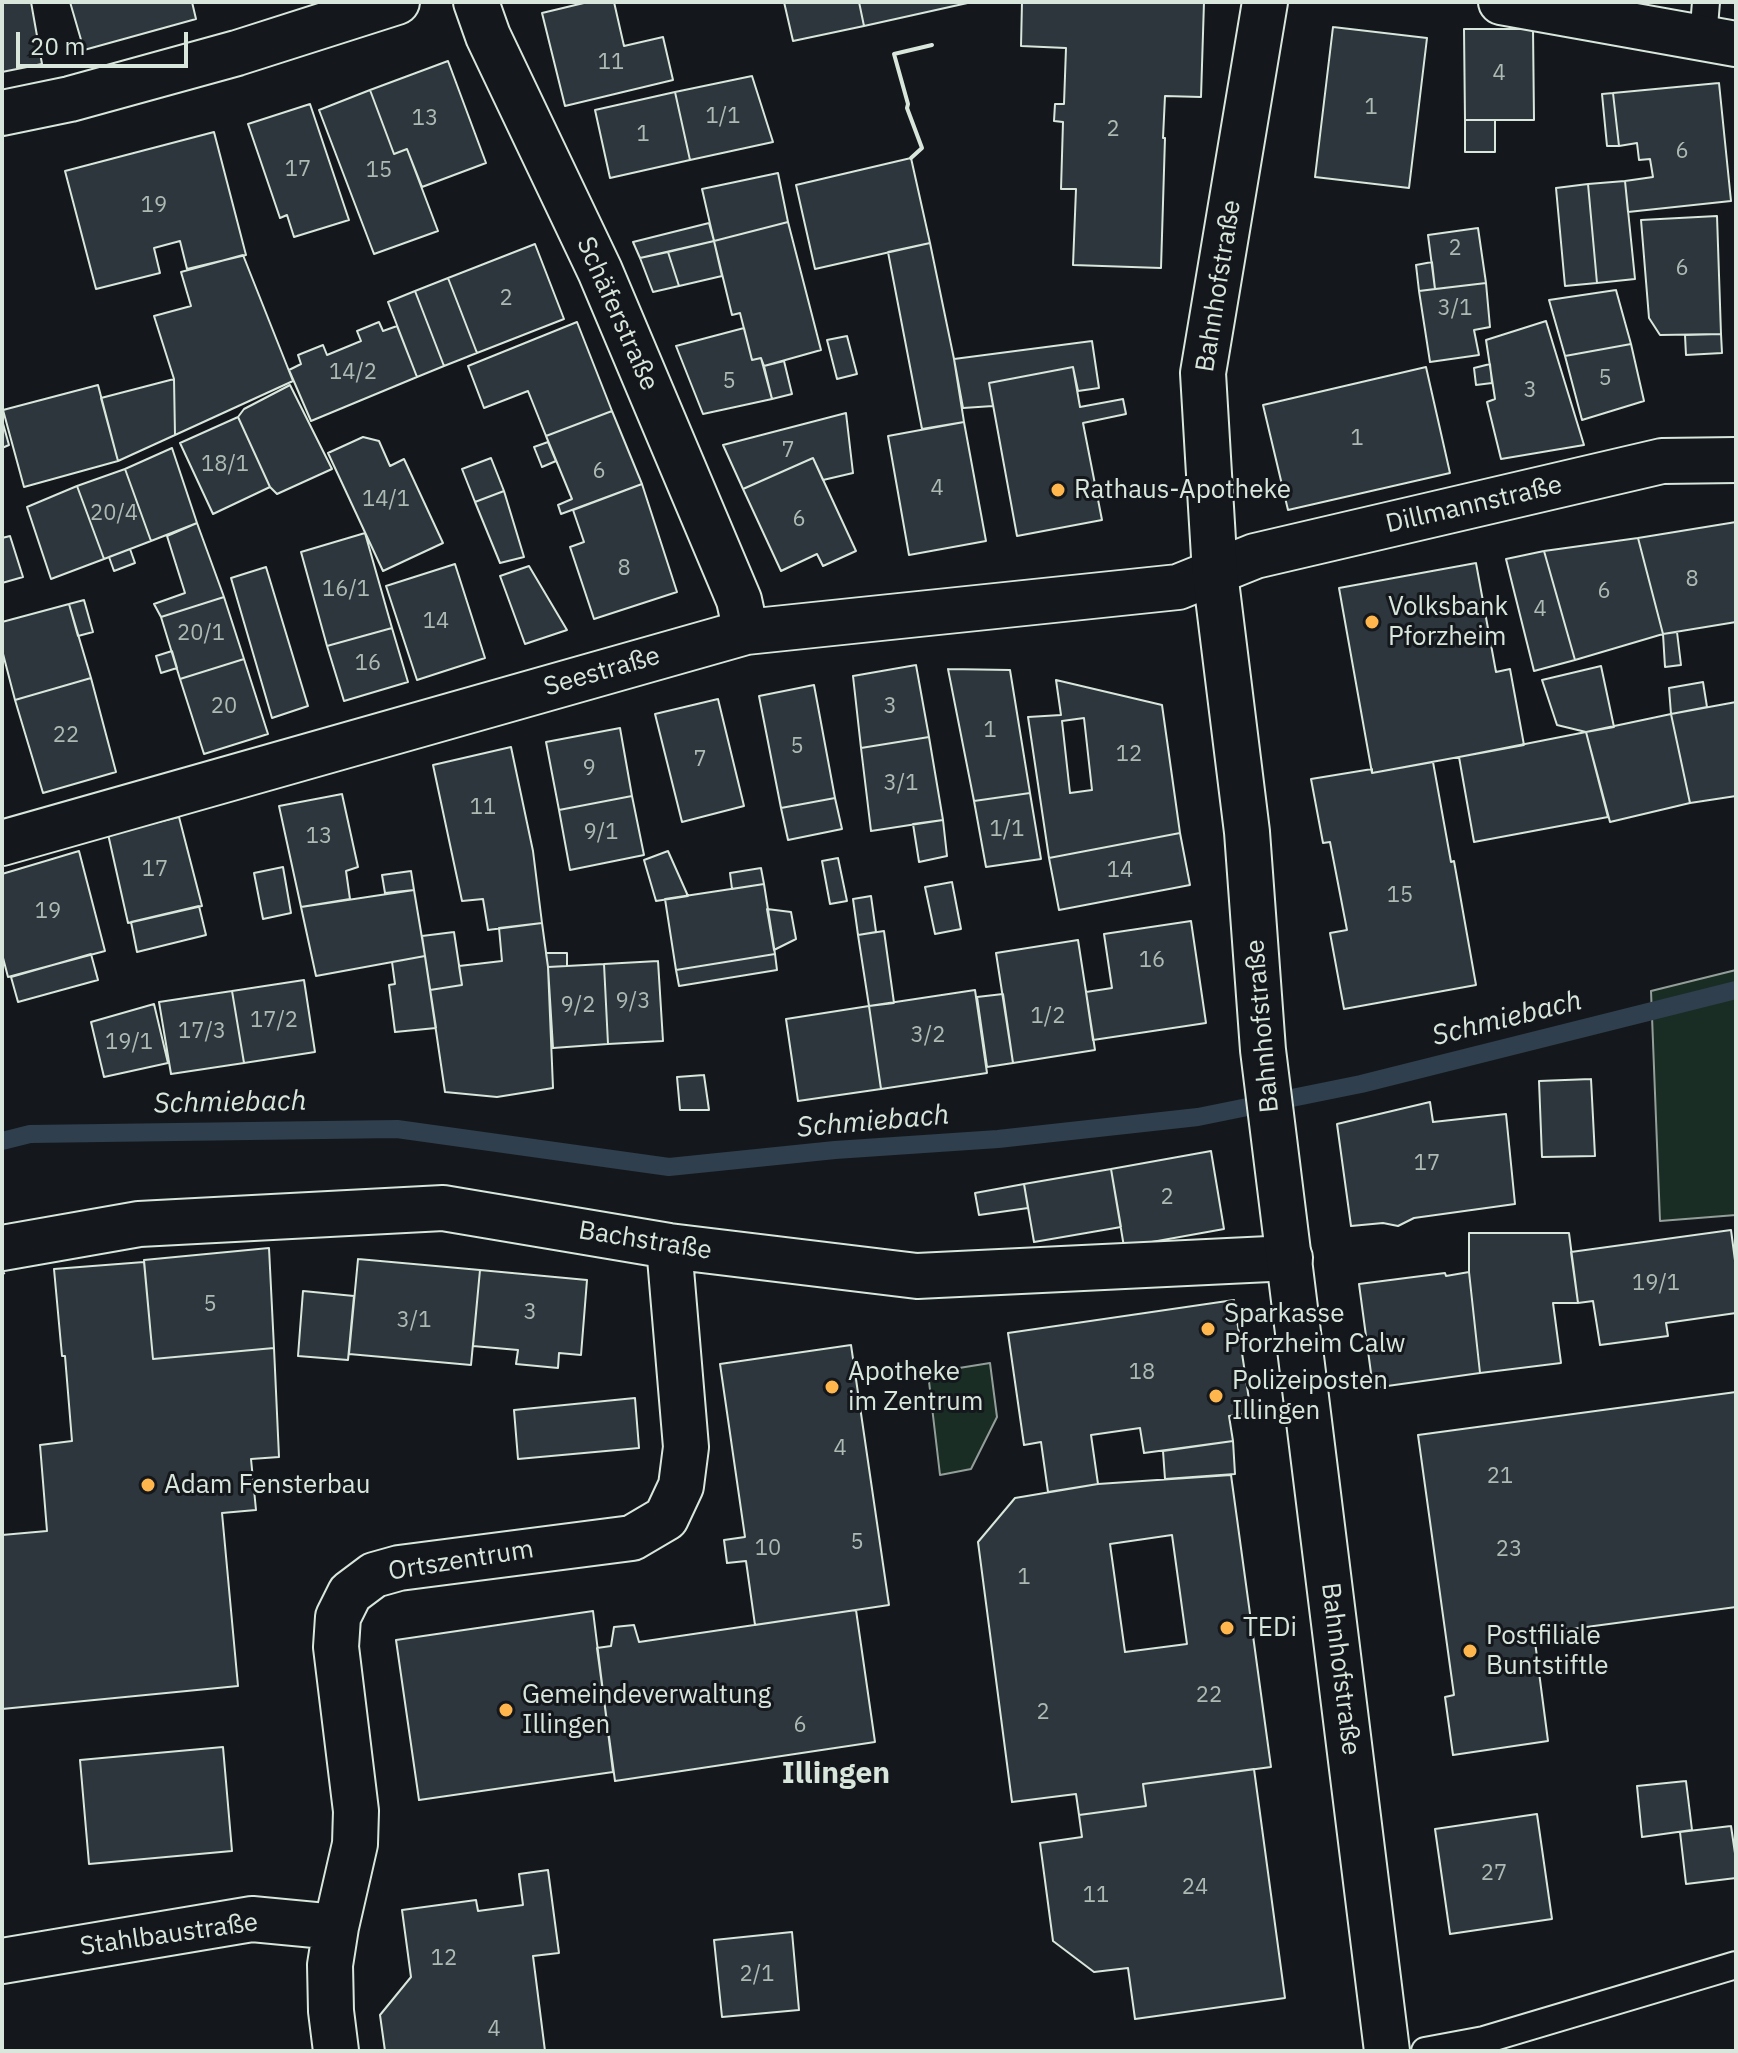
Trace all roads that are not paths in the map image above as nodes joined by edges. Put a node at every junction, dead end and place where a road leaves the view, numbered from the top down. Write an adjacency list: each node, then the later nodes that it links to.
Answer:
1 (397, 2): 6 (street)
2 (476, 2): 9 (street, Schäferstraße)
3 (1265, 2): 8 (street, Bahnhofstraße)
4 (1501, 2): 5 (street)
5 (1715, 28)
6 (2, 113)
7 (1736, 460): 8 (street, Dillmannstraße)
8 (1215, 573): 9 (street, Seestraße); 13 (street, Bahnhofstraße)
9 (746, 632): 10 (street, Seestraße)
10 (2, 843)
11 (669, 1246): 12 (street, Bachstraße); 13 (street, Bachstraße); 14 (street, Ortszentrum)
12 (2, 1248)
13 (1290, 1258): 18 (street, Bahnhofstraße)
14 (336, 1927): 15 (street, Stahlbaustraße); 17 (street, Ortszentrum)
15 (2, 1961)
16 (1736, 1965): 19 (lane)
17 (336, 2051)
18 (1387, 2051)
19 (1425, 2051)

